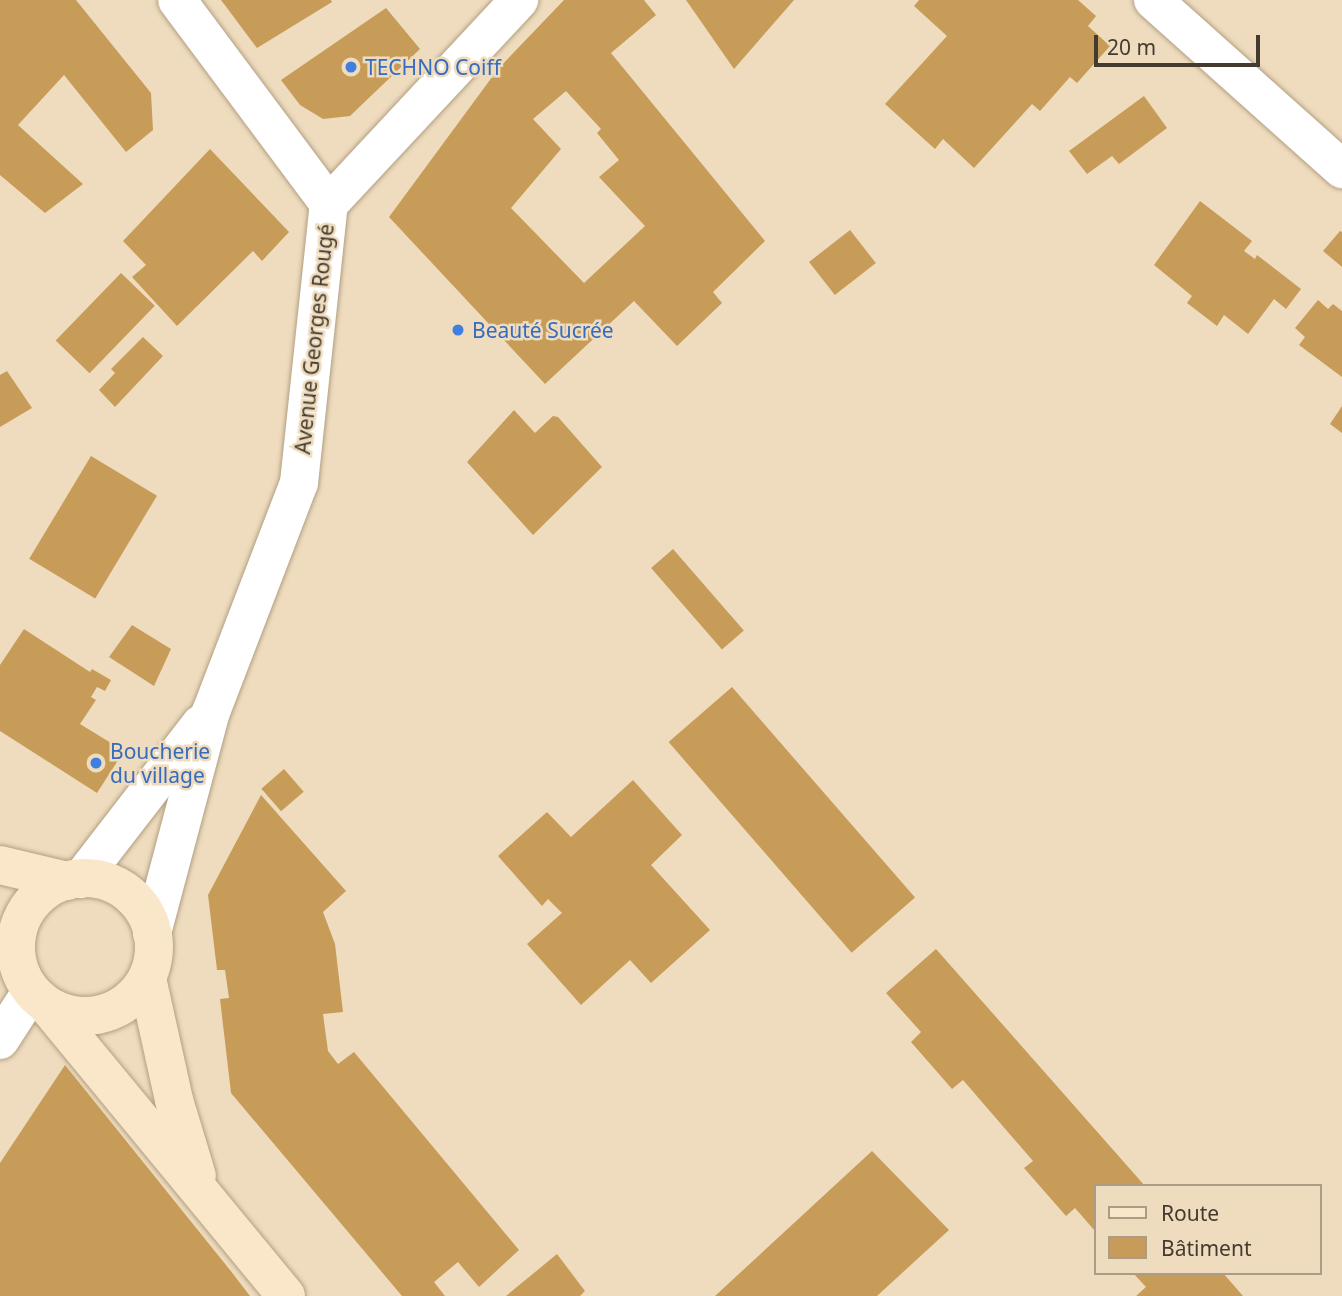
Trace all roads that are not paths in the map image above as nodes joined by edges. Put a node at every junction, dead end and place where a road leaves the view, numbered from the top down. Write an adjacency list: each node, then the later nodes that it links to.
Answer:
1 (177, 0): 5 (street, Avenue Georges Rougé)
2 (519, 0): 5 (street)
3 (1153, 0): 4 (street)
4 (1342, 169)
5 (329, 204): 6 (street, Avenue Georges Rougé)
6 (211, 712): 8 (street, Avenue Georges Rougé); 9 (street, Avenue Georges Rougé)
7 (0, 865): 8 (street)
8 (74, 880): 9 (street); 10 (street)
9 (152, 933): 11 (street)
10 (8, 942): 12 (street)
11 (147, 978): 12 (street); 14 (street)
12 (40, 999): 13 (street); 14 (street)
13 (0, 1040)
14 (201, 1189): 15 (street)
15 (286, 1296)

